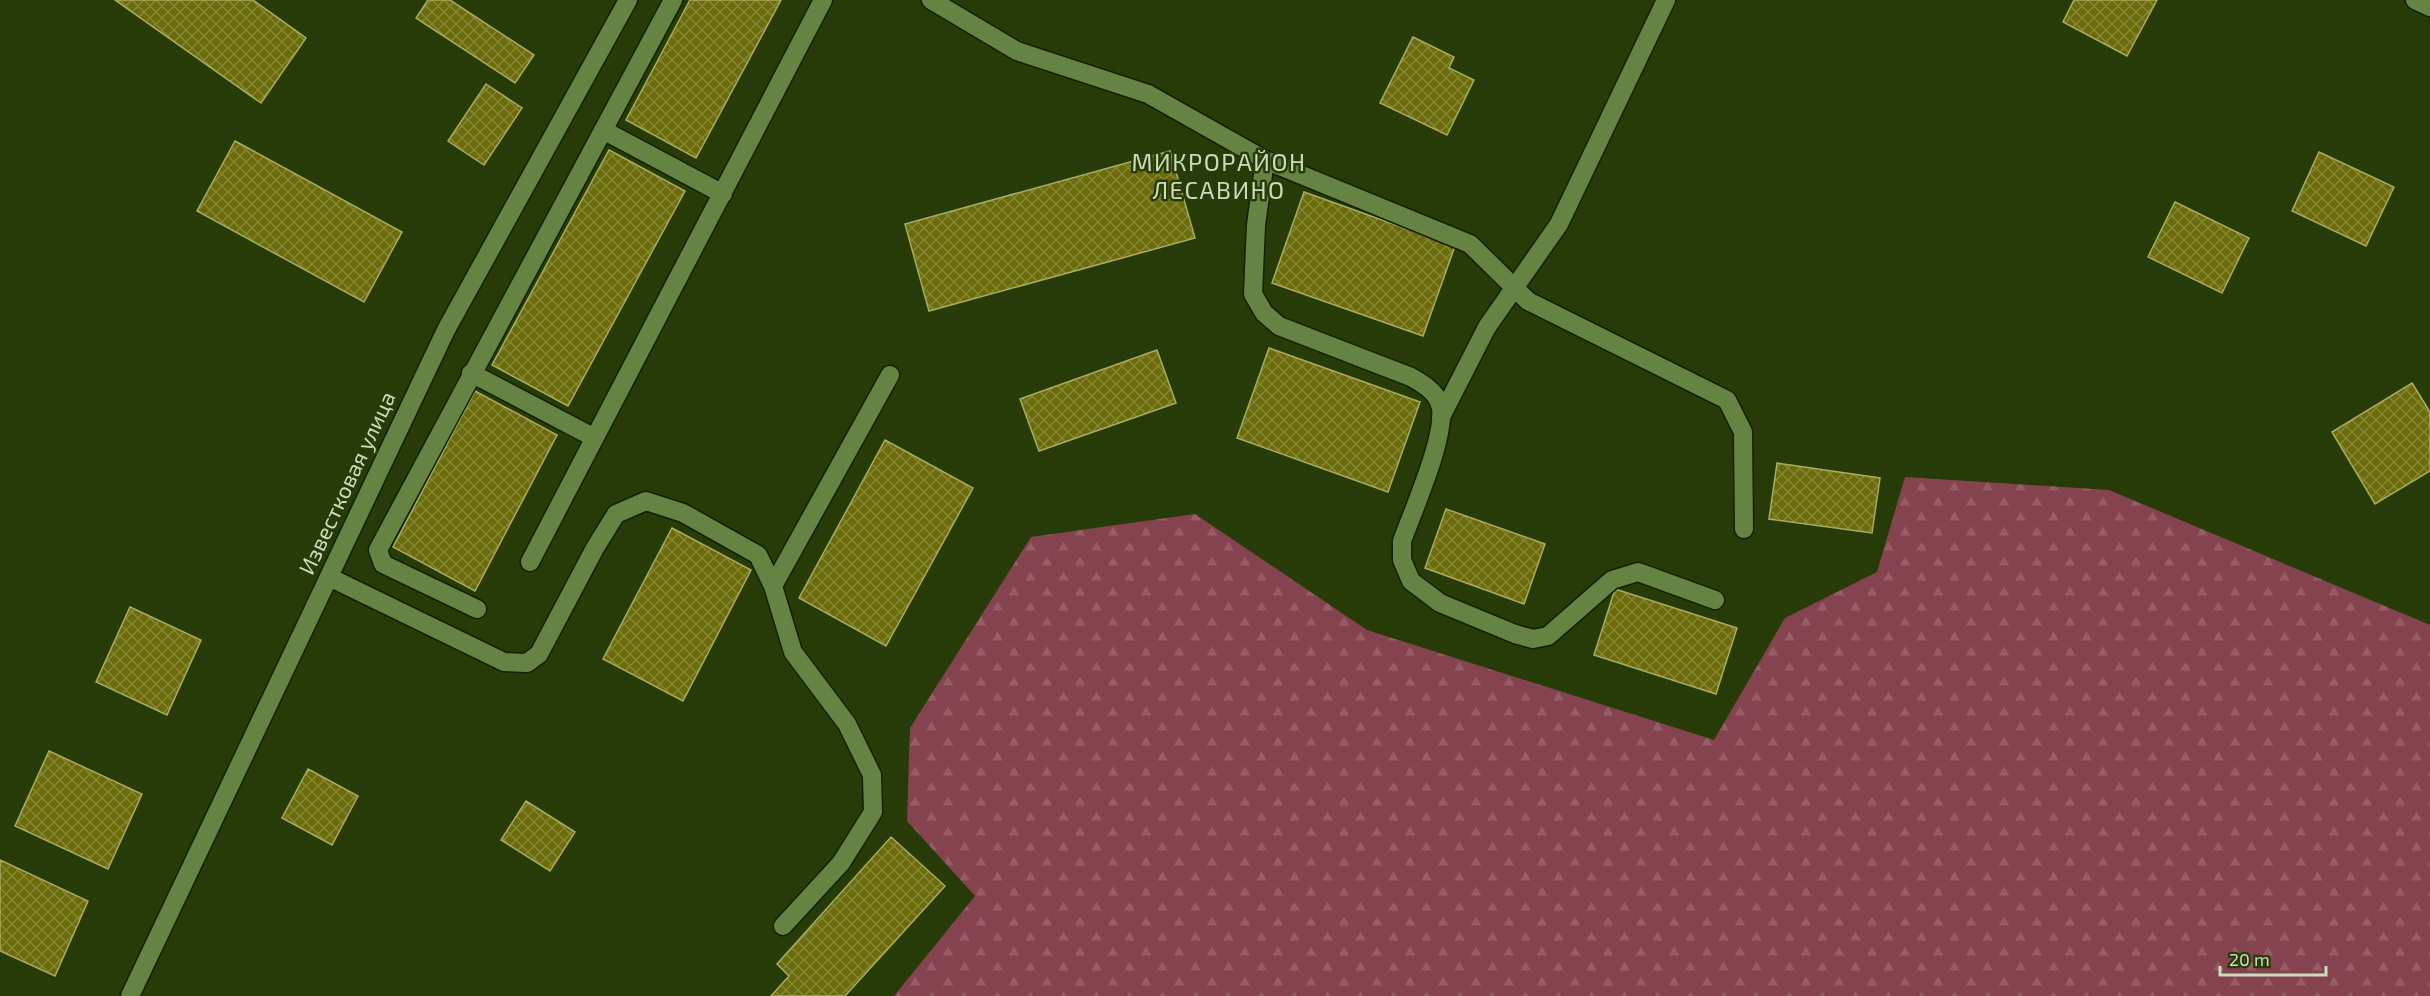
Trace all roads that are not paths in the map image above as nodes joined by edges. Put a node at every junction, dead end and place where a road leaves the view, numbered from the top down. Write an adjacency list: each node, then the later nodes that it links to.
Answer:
1 (628, 0): 18 (lane, Известковая улица)
2 (673, 0): 8 (lane)
3 (823, 0): 10 (lane)
4 (931, 0): 9 (lane)
5 (1666, 0): 11 (lane)
6 (2415, 0): 7 (lane)
7 (2430, 7)
8 (603, 130): 10 (lane); 12 (lane)
9 (1265, 160): 11 (lane); 14 (lane)
10 (723, 194): 15 (lane)
11 (1514, 288): 14 (lane); 16 (lane)
12 (471, 373): 15 (lane); 21 (lane)
13 (890, 375): 19 (lane)
14 (1441, 417): 20 (lane)
15 (593, 437): 17 (lane)
16 (1744, 529)
17 (530, 562)
18 (329, 577): 19 (lane); 23 (lane, Известковая улица)
19 (773, 586): 22 (lane)
20 (1715, 600)
21 (477, 609)
22 (783, 926)
23 (130, 996)

